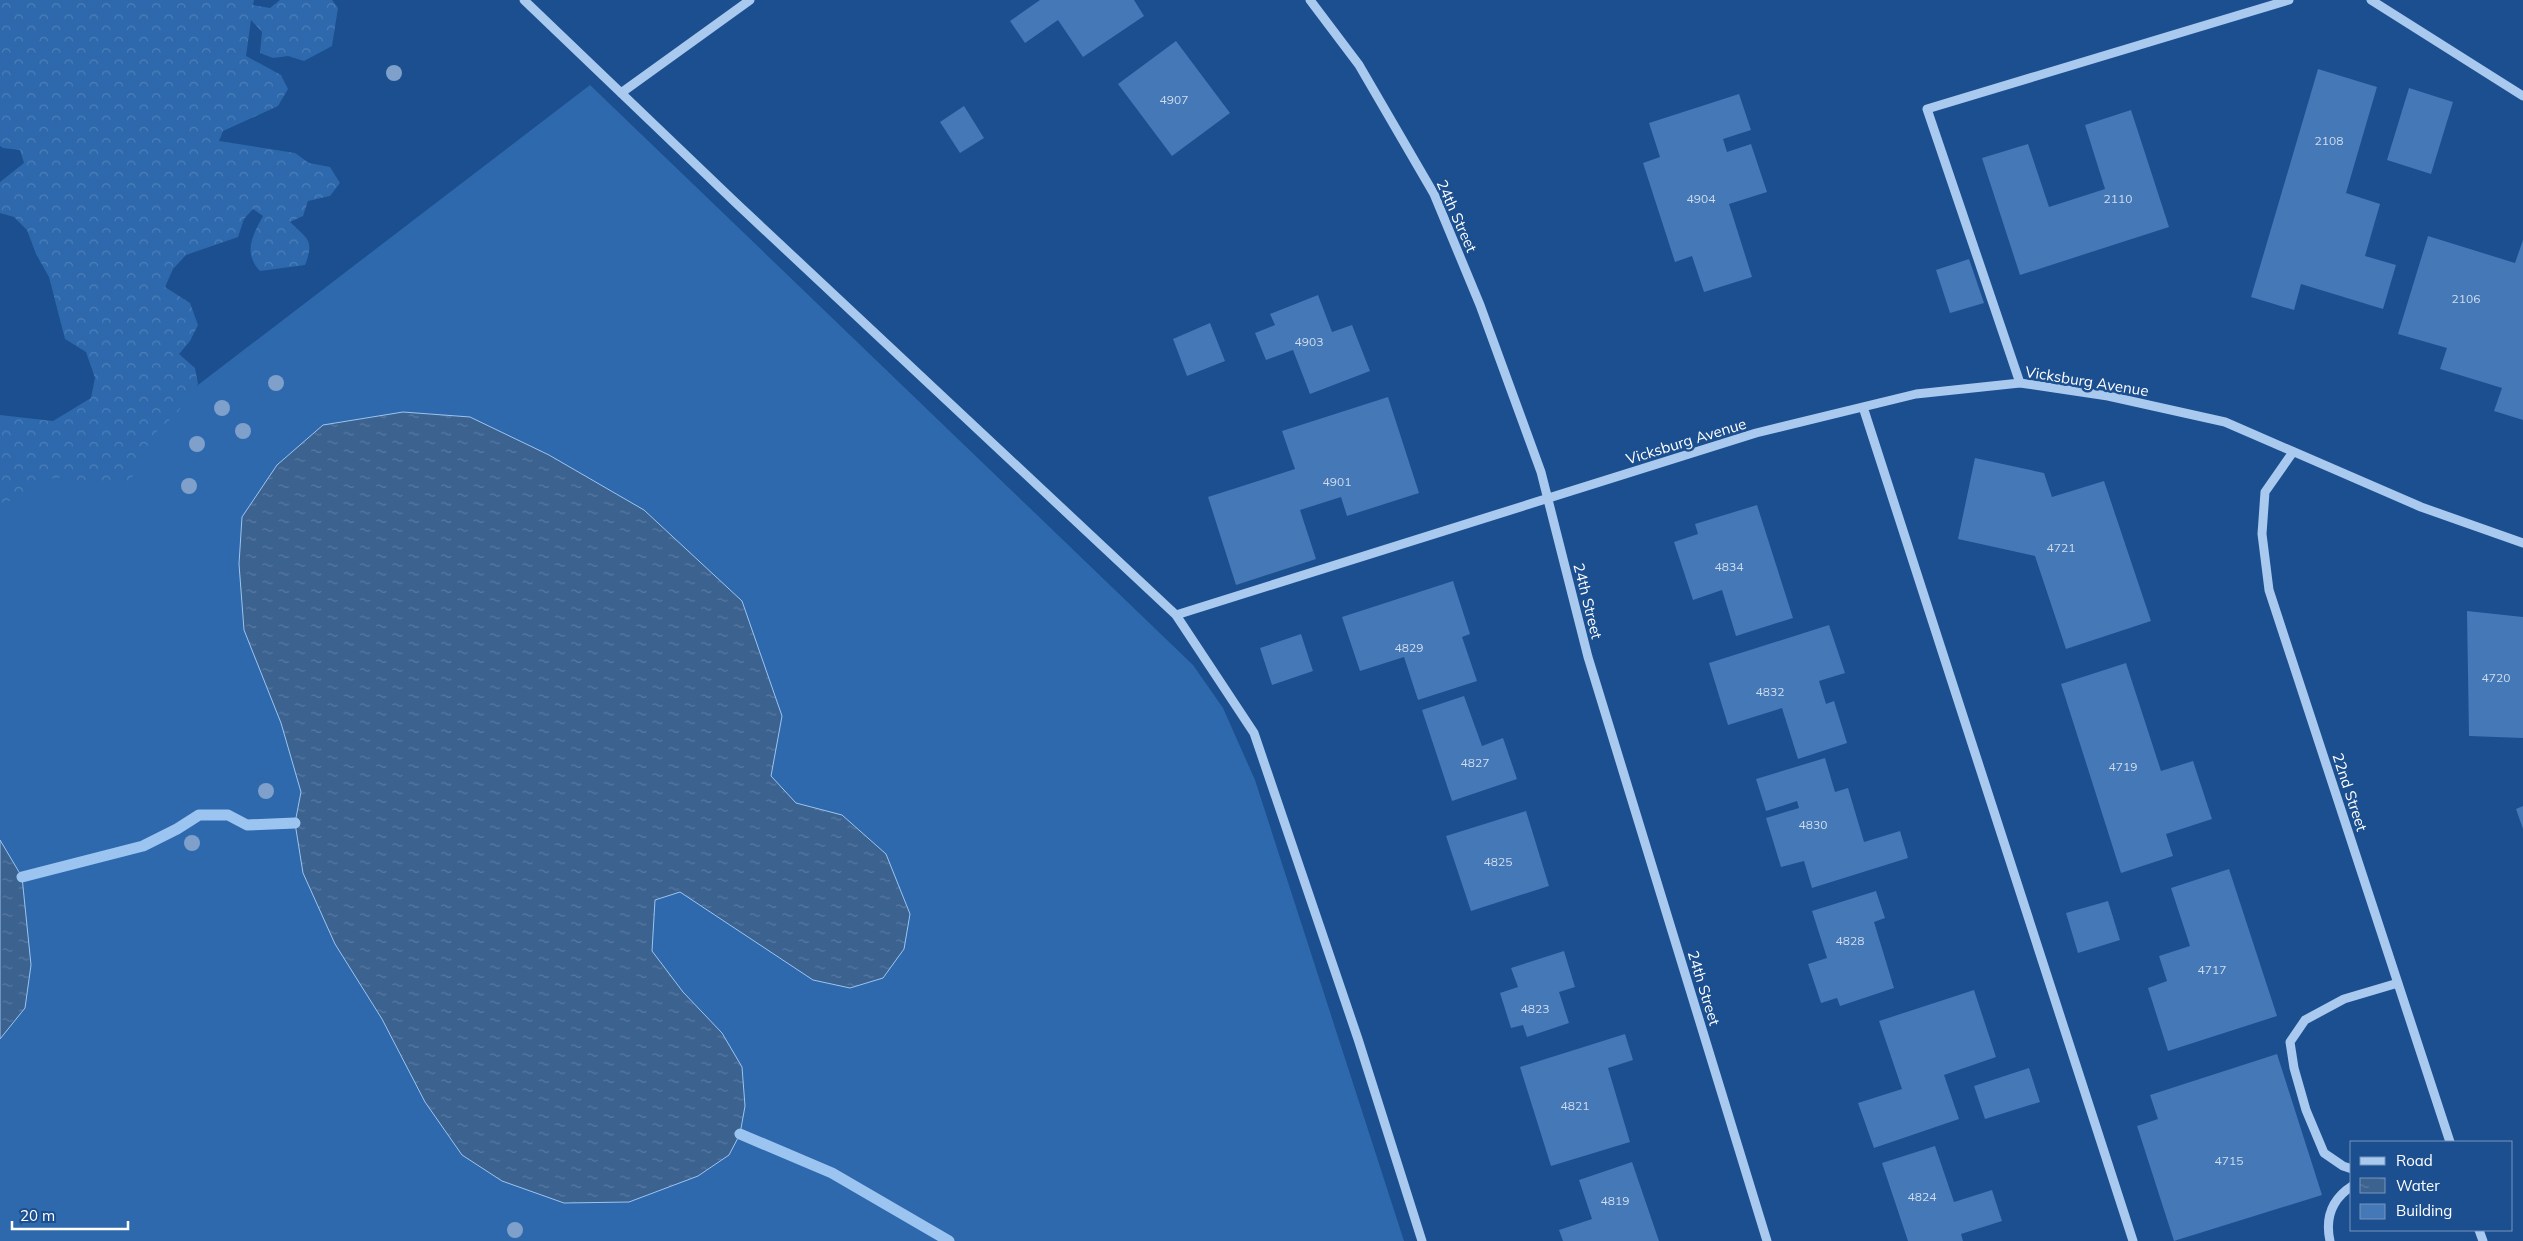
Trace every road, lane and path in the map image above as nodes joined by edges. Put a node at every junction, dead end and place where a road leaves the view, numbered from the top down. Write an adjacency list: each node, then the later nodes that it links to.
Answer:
1 (524, 0): 6 (street)
2 (750, 0): 6 (street)
3 (1310, 0): 11 (street, 24th Street)
4 (2289, 0): 8 (street)
5 (2371, 0): 7 (street)
6 (620, 92): 13 (street)
7 (2523, 96)
8 (2020, 383): 9 (street, Vicksburg Avenue); 10 (street, Vicksburg Avenue)
9 (1863, 407): 11 (street, Vicksburg Avenue); 20 (street)
10 (2293, 452): 12 (street, Vicksburg Avenue); 14 (street, 22nd Street)
11 (1547, 498): 13 (street, Vicksburg Avenue); 19 (street, 24th Street)
12 (2523, 543)
13 (1176, 615): 18 (street)
14 (2398, 983): 15 (street, 22nd Street); 16 (street)
15 (2450, 1141)
16 (2350, 1168)
17 (2350, 1188): 21 (street)
18 (1422, 1241)
19 (1767, 1241)
20 (2133, 1241)
21 (2330, 1241)

